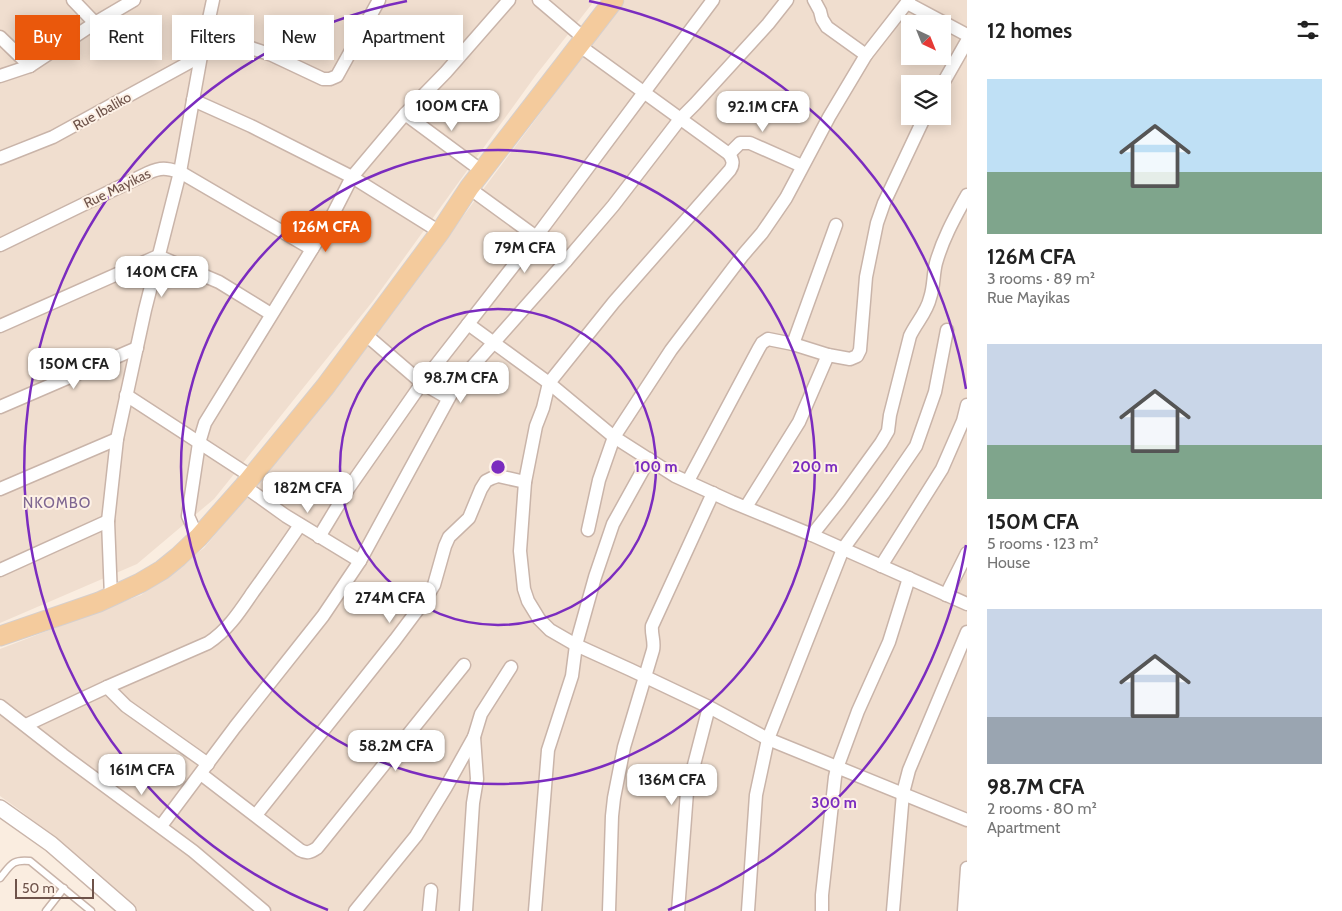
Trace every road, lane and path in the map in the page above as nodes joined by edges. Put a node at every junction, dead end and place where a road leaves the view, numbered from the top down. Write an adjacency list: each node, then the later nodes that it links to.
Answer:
1 (73, 0): 14 (street)
2 (134, 0): 12 (street)
3 (213, 0): 13 (street)
4 (379, 0): 20 (street)
5 (509, 0): 29 (street)
6 (539, 0): 19 (street)
7 (614, 0): 19 (main road)
8 (713, 0): 27 (street)
9 (787, 0): 30 (street)
10 (814, 0): 21 (street)
11 (908, 1): 16 (street); 21 (street)
12 (109, 15)
13 (210, 15)
14 (90, 18)
15 (90, 26): 24 (street)
16 (967, 35)
17 (0, 37): 24 (street)
18 (967, 42): 25 (street)
19 (582, 43): 27 (street); 36 (main road)
20 (254, 49)
21 (866, 55): 34 (street)
22 (193, 60): 33 (street, Rue Ibaliko)
23 (199, 60): 28 (street)
24 (30, 66): 26 (street)
25 (948, 75)
26 (0, 76)
27 (644, 92): 30 (street); 42 (street)
28 (193, 100): 35 (street); 37 (street)
29 (405, 114): 36 (street); 37 (street)
30 (680, 119): 32 (street); 46 (street)
31 (920, 125): 55 (street)
32 (729, 154): 34 (street); 57 (street)
33 (0, 158)
34 (802, 166): 62 (street)
35 (180, 172): 43 (street, Rue Mayikas); 44 (street, Rue Mayikas); 45 (street)
36 (482, 172): 38 (main road)
37 (352, 177): 41 (street); 44 (street)
38 (469, 188): 41 (main road); 42 (street)
39 (967, 195): 75 (street)
40 (836, 225): 53 (street)
41 (440, 232): 51 (main road)
42 (536, 237): 46 (street); 48 (street)
43 (0, 245)
44 (312, 249): 47 (street)
45 (158, 256): 47 (street); 49 (street); 54 (street)
46 (566, 261): 52 (street)
47 (271, 314): 64 (street)
48 (468, 324): 52 (street); 56 (street)
49 (0, 326)
50 (948, 330): 78 (street)
51 (364, 334): 56 (street); 66 (main road)
52 (495, 342): 57 (street); 59 (street)
53 (793, 344): 55 (street); 67 (street)
54 (137, 348): 58 (street); 61 (street)
55 (828, 355): 71 (street)
56 (422, 383): 59 (street); 76 (street)
57 (548, 383): 62 (street); 68 (street)
58 (126, 396): 63 (street); 64 (street)
59 (448, 398): 80 (street)
60 (967, 405): 81 (street)
61 (0, 407)
62 (614, 437): 65 (street); 74 (street)
63 (117, 439): 69 (street); 72 (street)
64 (199, 443): 66 (street); 77 (street)
65 (649, 459): 67 (street); 89 (street)
66 (248, 481): 73 (street); 77 (main road)
67 (688, 481): 70 (street)
68 (525, 482): 89 (street); 103 (street)
69 (0, 489)
70 (713, 493): 71 (street); 92 (street)
71 (746, 507): 75 (street)
72 (108, 521): 82 (street); 85 (street)
73 (300, 525): 76 (street); 93 (street)
74 (588, 530)
75 (812, 535): 78 (street)
76 (319, 537): 80 (street)
77 (198, 538): 85 (main road)
78 (843, 549): 81 (street); 98 (street)
79 (967, 552): 84 (street)
80 (360, 561): 100 (street)
81 (881, 566): 83 (street)
82 (0, 570)
83 (909, 578): 84 (street); 99 (street)
84 (946, 595): 86 (street)
85 (111, 597): 88 (main road)
86 (967, 604)
87 (967, 632): 101 (street)
88 (0, 636)
89 (576, 645): 92 (street); 117 (street)
90 (464, 665): 103 (street)
91 (511, 667): 97 (street)
92 (644, 676): 95 (street); 118 (street)
93 (107, 687): 96 (street); 100 (street)
94 (0, 706): 96 (street)
95 (709, 707): 98 (street); 119 (street)
96 (26, 725): 105 (street)
97 (474, 736): 114 (street); 116 (street)
98 (768, 739): 99 (street); 120 (street)
99 (837, 768): 101 (street); 121 (street)
100 (204, 769): 103 (street); 105 (street)
101 (903, 793): 104 (street); 122 (street)
102 (0, 808): 112 (street)
103 (256, 815)
104 (967, 820)
105 (161, 826): 113 (street)
106 (967, 868): 123 (street)
107 (0, 878): 108 (lane)
108 (64, 888): 110 (lane); 111 (lane)
109 (431, 890): 115 (street)
110 (87, 910)
111 (46, 911)
112 (128, 911)
113 (264, 911)
114 (356, 911)
115 (429, 911)
116 (466, 911)
117 (535, 911)
118 (609, 911)
119 (678, 911)
120 (748, 911)
121 (822, 911)
122 (893, 911)
123 (964, 911)

